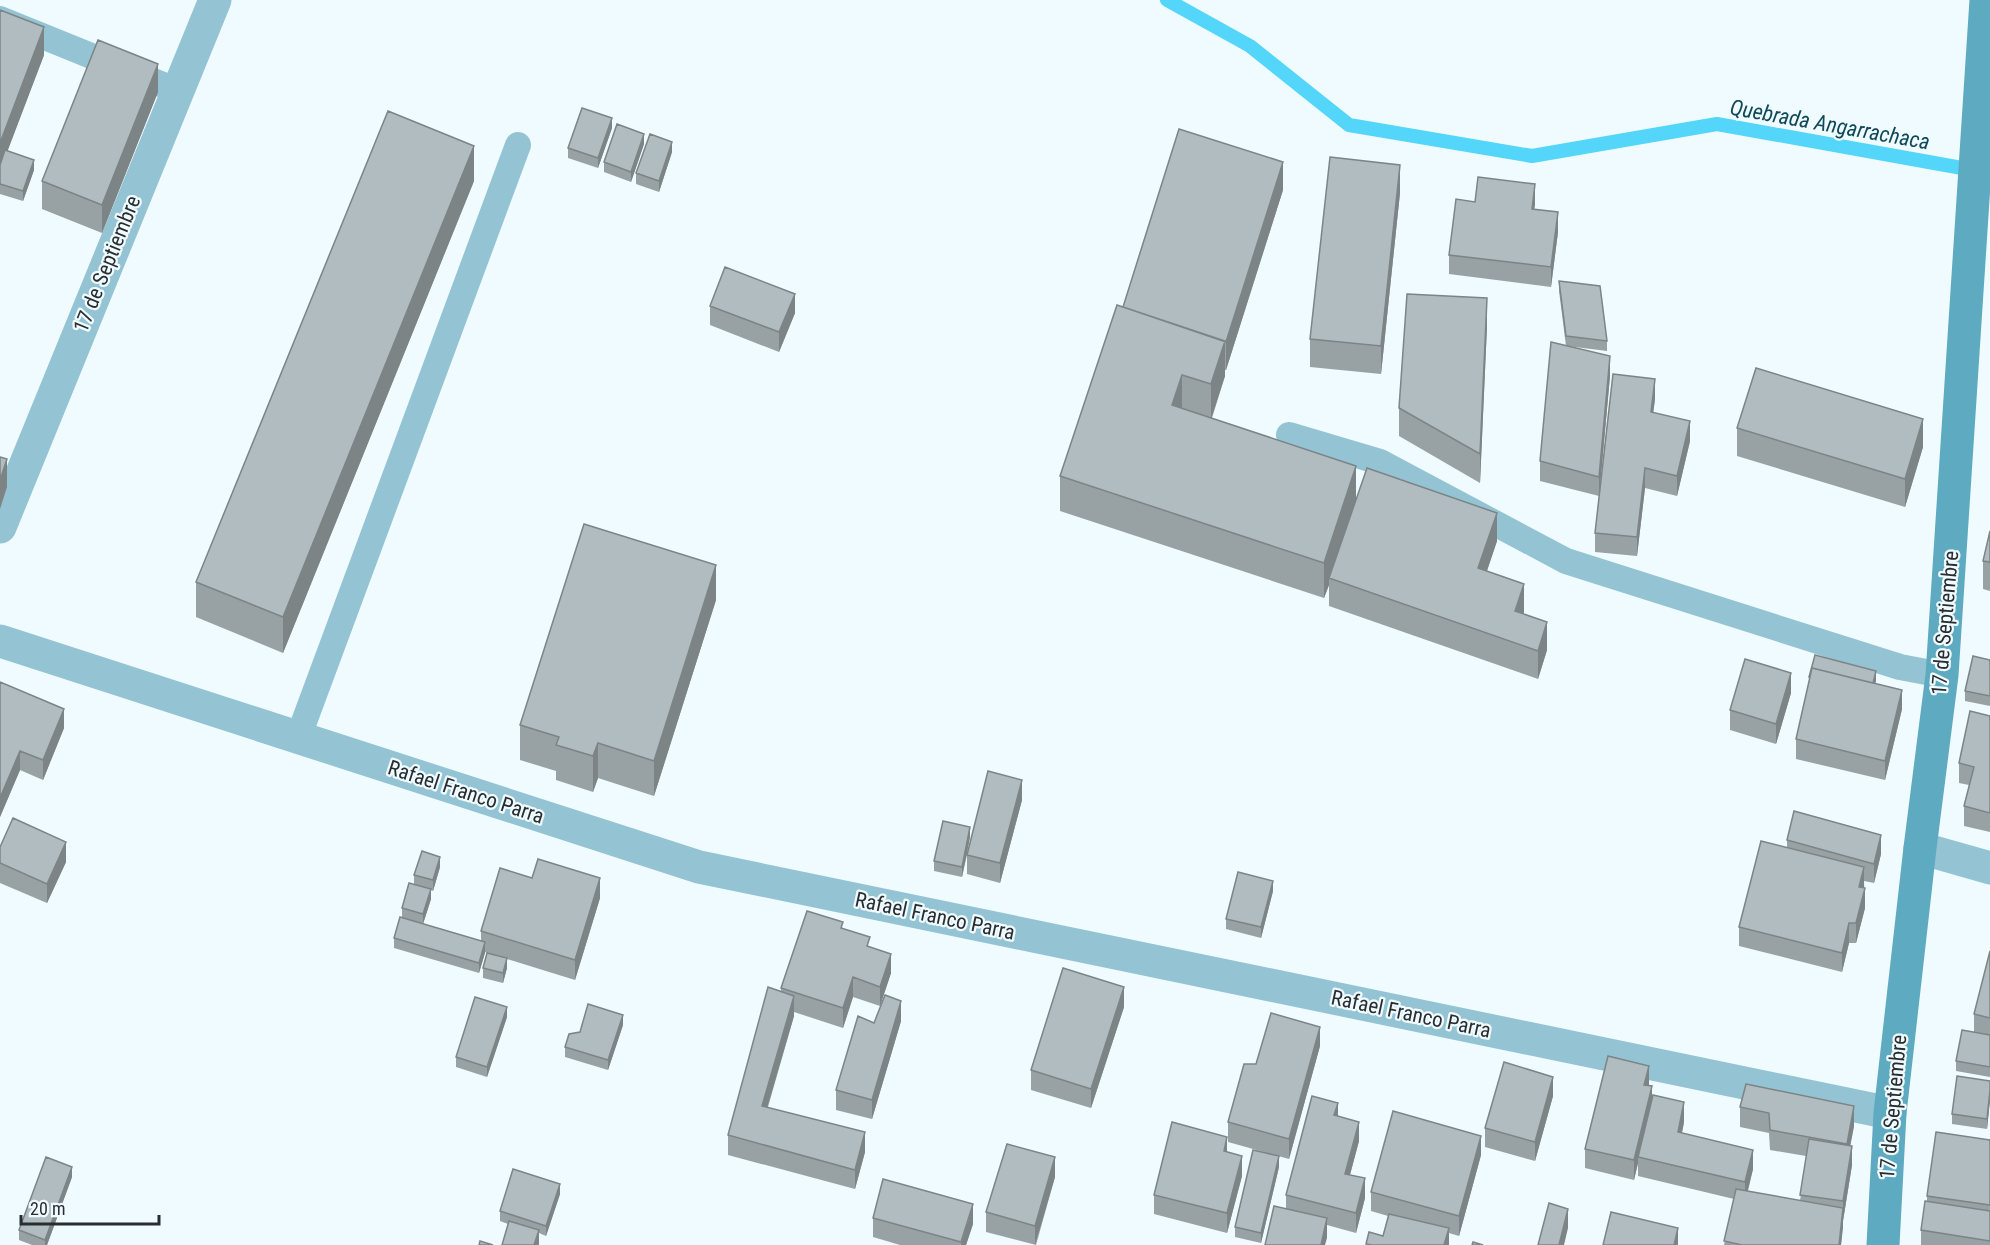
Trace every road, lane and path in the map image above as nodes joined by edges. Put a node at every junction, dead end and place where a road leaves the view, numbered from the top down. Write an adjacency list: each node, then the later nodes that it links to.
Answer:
1 (215, 0): 4 (street, 17 de Septiembre)
2 (1986, 0): 9 (street, 17 de Septiembre)
3 (0, 19): 4 (lane)
4 (178, 91): 7 (street, 17 de Septiembre)
5 (518, 145): 10 (lane)
6 (1288, 435): 9 (lane)
7 (0, 527)
8 (0, 641): 10 (street, Rafael Franco Parra)
9 (1942, 675): 11 (street, 17 de Septiembre)
10 (298, 738): 13 (street, Rafael Franco Parra)
11 (1920, 848): 12 (street); 13 (street, 17 de Septiembre)
12 (1990, 868)
13 (1890, 1113): 14 (street, 17 de Septiembre)
14 (1883, 1245)

